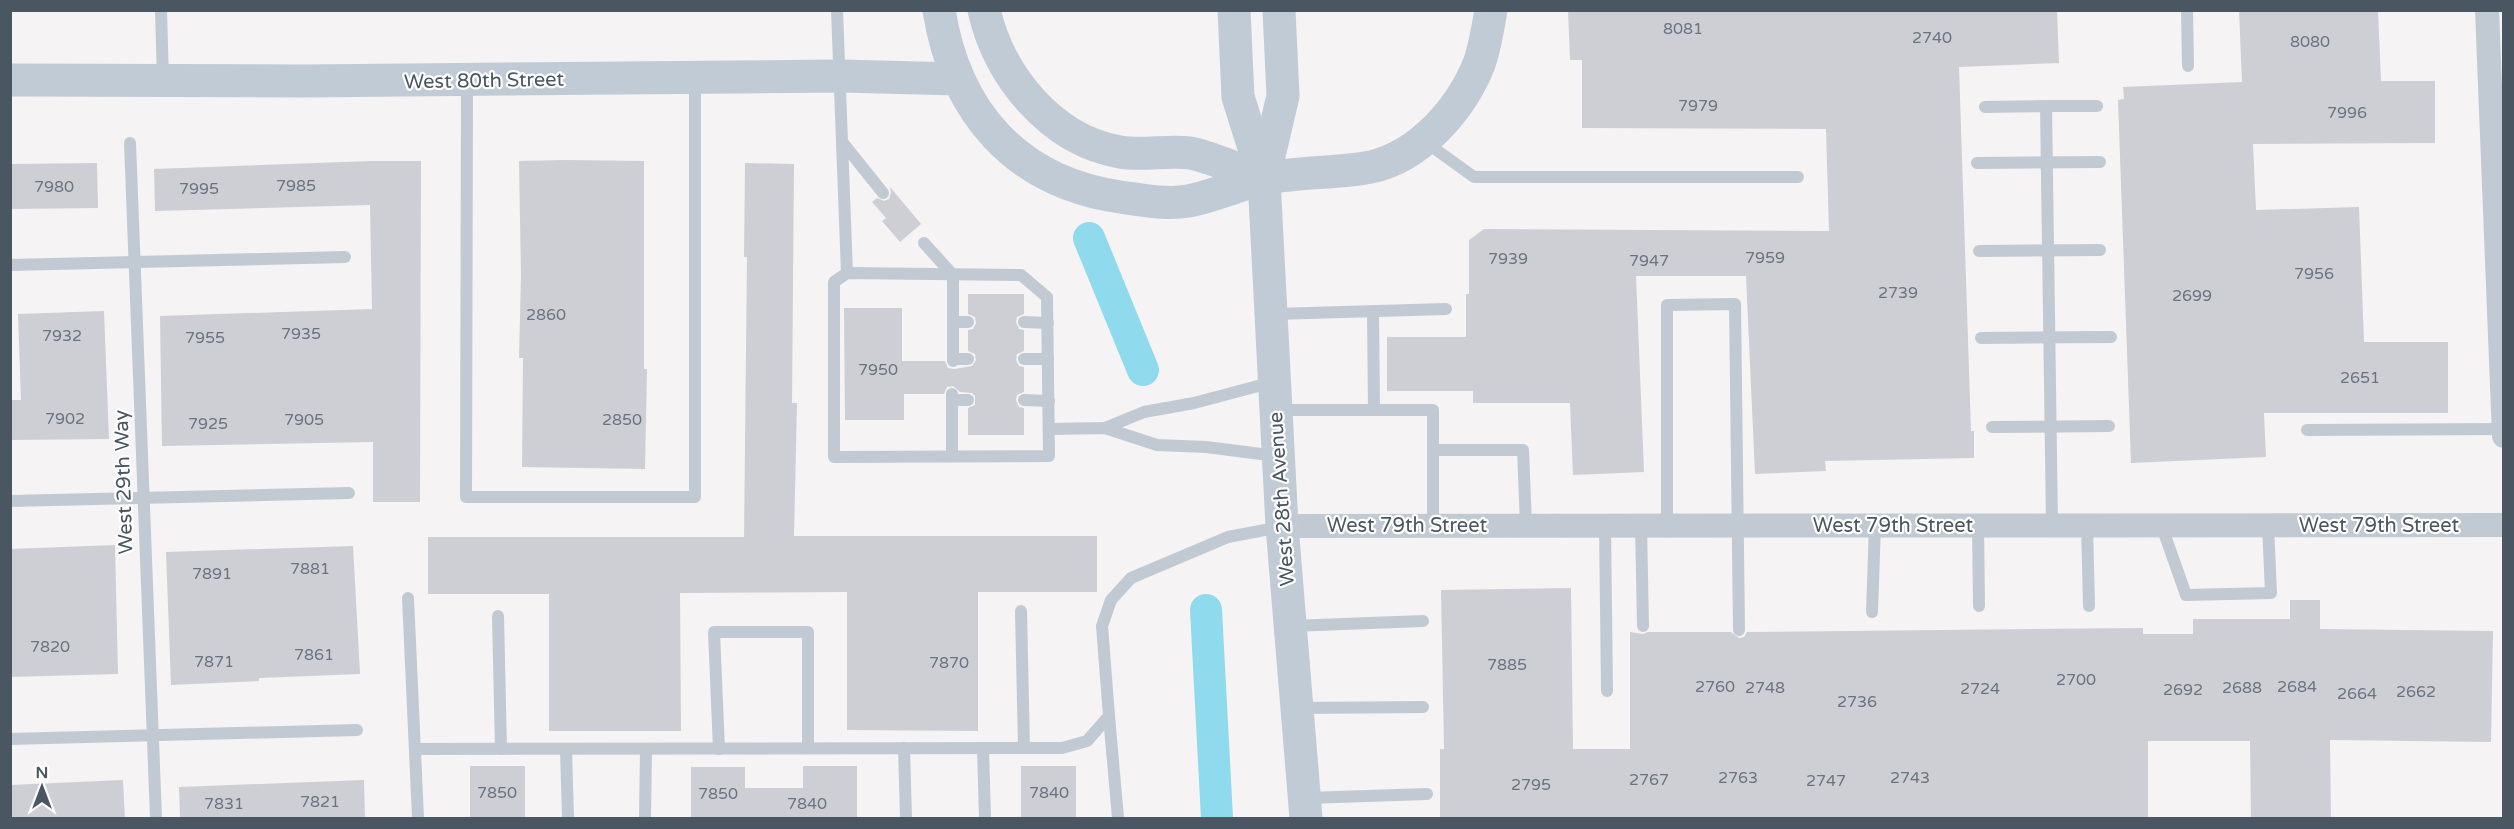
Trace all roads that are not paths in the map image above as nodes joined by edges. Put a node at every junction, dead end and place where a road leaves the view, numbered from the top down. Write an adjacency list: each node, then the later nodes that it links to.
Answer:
1 (160, 10): 16 (lane)
2 (837, 10): 11 (lane)
3 (939, 10): 13 (street)
4 (984, 10): 28 (street)
5 (1234, 10): 28 (street, West 28th Avenue)
6 (1279, 10): 28 (street, West 28th Avenue)
7 (1491, 10): 21 (street)
8 (2187, 10): 10 (lane)
9 (2487, 10): 17 (street)
10 (2188, 66)
11 (841, 76): 12 (street, West 80th Street); 13 (street, West 80th Street); 23 (lane)
12 (695, 78): 15 (street, West 80th Street); 15 (lane)
13 (958, 79): 28 (street)
14 (10, 80): 16 (street, West 80th Street)
15 (467, 80): 16 (street, West 80th Street)
16 (163, 81)
17 (2497, 102): 62 (street)
18 (2046, 106): 19 (lane); 20 (lane); 26 (lane)
19 (2097, 106)
20 (1985, 107)
21 (1423, 141): 27 (lane); 28 (street)
22 (130, 143): 35 (lane, West 29th Way)
23 (843, 143): 29 (lane); 37 (lane)
24 (2100, 162): 26 (lane)
25 (1977, 163): 26 (lane)
26 (2046, 163): 33 (lane)
27 (1798, 177)
28 (1264, 179): 41 (street, West 28th Avenue)
29 (883, 193)
30 (924, 243): 38 (lane)
31 (2100, 250): 33 (lane)
32 (1979, 251): 33 (lane)
33 (2047, 251): 46 (lane)
34 (345, 257): 35 (lane)
35 (134, 262): 36 (lane); 69 (lane, West 29th Way)
36 (10, 265)
37 (847, 273): 38 (lane); 66 (lane)
38 (953, 275): 42 (lane); 45 (lane)
39 (1446, 309): 40 (lane)
40 (1373, 311): 41 (lane); 56 (lane)
41 (1269, 315): 52 (street, West 28th Avenue)
42 (953, 322): 43 (lane); 49 (lane)
43 (968, 322)
44 (1024, 322): 45 (lane)
45 (1048, 323): 51 (lane)
46 (2048, 336): 47 (lane); 48 (lane); 57 (lane)
47 (2111, 337)
48 (1981, 338)
49 (968, 359)
50 (1024, 359): 51 (lane)
51 (1048, 359): 55 (lane)
52 (1274, 396): 56 (lane); 60 (lane); 67 (street, West 28th Avenue)
53 (968, 400): 66 (lane)
54 (1024, 400): 55 (lane)
55 (1049, 401): 61 (lane)
56 (1374, 410): 65 (lane)
57 (2050, 426): 58 (lane); 59 (lane); 72 (lane)
58 (2109, 426)
59 (1992, 427)
60 (1105, 428): 61 (lane); 67 (lane)
61 (1049, 429): 66 (lane)
62 (2503, 429): 63 (lane); 64 (street)
63 (2307, 430)
64 (2504, 436)
65 (1433, 450): 74 (lane); 75 (lane)
66 (952, 456)
67 (1278, 456): 84 (street, West 28th Avenue)
68 (349, 494): 69 (lane)
69 (143, 498): 70 (lane); 100 (lane, West 29th Way)
70 (10, 501)
71 (1978, 524): 72 (street, West 79th Street); 80 (street, West 79th Street); 86 (lane)
72 (2052, 524): 81 (street, West 79th Street)
73 (2161, 524): 81 (street, West 79th Street); 82 (street, West 79th Street); 82 (lane)
74 (1433, 525): 75 (street, West 79th Street); 84 (street, West 79th Street)
75 (1526, 525): 76 (street, West 79th Street)
76 (1605, 525): 77 (street, West 79th Street); 95 (lane)
77 (1641, 525): 78 (street, West 79th Street); 93 (lane)
78 (1667, 525): 79 (street, West 79th Street); 79 (lane)
79 (1738, 525): 80 (street, West 79th Street); 94 (lane)
80 (1875, 525): 89 (lane)
81 (2087, 525): 87 (lane)
82 (2268, 525): 83 (street, West 79th Street)
83 (2504, 525)
84 (1282, 526): 92 (street, West 28th Avenue); 98 (lane)
85 (408, 598): 106 (lane)
86 (1979, 606)
87 (2089, 606)
88 (1021, 611): 105 (lane)
89 (1872, 612)
90 (498, 615): 107 (lane)
91 (1423, 621): 92 (lane)
92 (1289, 626): 97 (street, West 28th Avenue)
93 (1643, 626)
94 (1739, 630)
95 (1607, 692)
96 (1423, 707): 97 (lane)
97 (1296, 708): 112 (street, West 28th Avenue)
98 (1109, 716): 105 (lane); 119 (lane)
99 (357, 730): 100 (lane)
100 (152, 735): 101 (lane); 113 (lane, West 29th Way)
101 (10, 739)
102 (808, 748): 103 (lane); 110 (lane); 110 (lane)
103 (904, 748): 104 (lane); 117 (lane)
104 (983, 748): 105 (lane); 118 (lane)
105 (1024, 748)
106 (415, 749): 107 (lane); 114 (lane)
107 (501, 749): 108 (lane)
108 (566, 749): 109 (lane); 115 (lane)
109 (646, 749): 110 (lane); 116 (lane)
110 (719, 749)
111 (1427, 794): 112 (lane)
112 (1305, 808)
113 (156, 819)
114 (418, 819)
115 (568, 819)
116 (645, 819)
117 (906, 819)
118 (985, 819)
119 (1118, 819)

